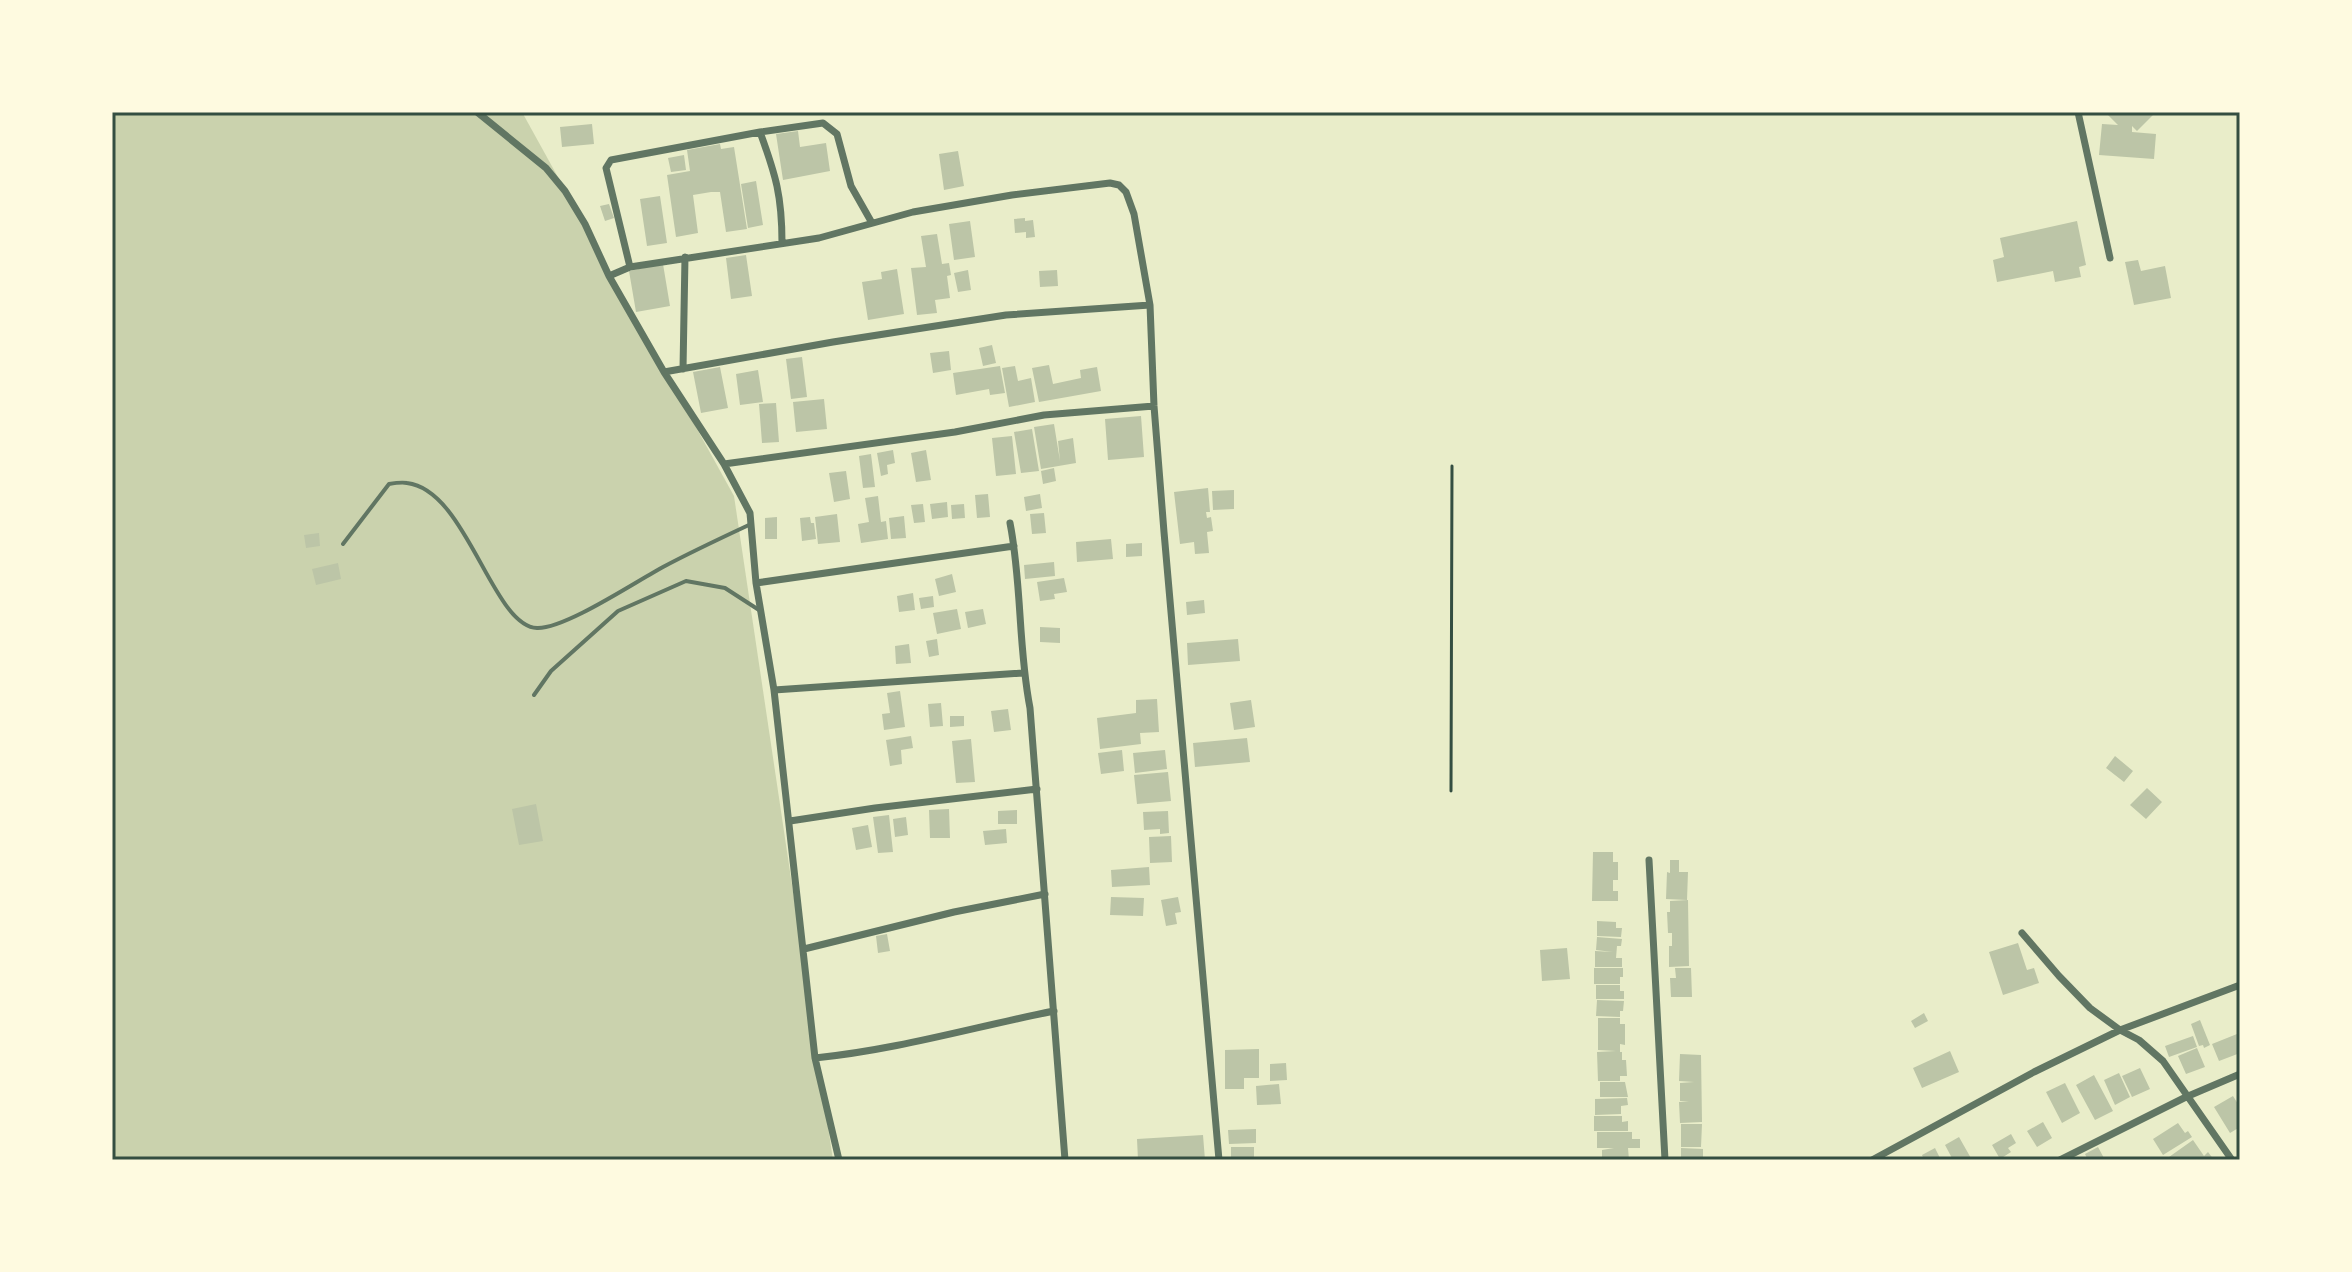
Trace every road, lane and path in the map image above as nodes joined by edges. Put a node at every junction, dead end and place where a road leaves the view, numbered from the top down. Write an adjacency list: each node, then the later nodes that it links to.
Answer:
1 (477, 112): 9 (street)
2 (2078, 112): 7 (street)
3 (760, 132): 4 (street); 5 (street); 8 (street)
4 (872, 223): 5 (street); 10 (street)
5 (782, 243): 6 (street)
6 (685, 257): 8 (street); 11 (street)
7 (2110, 258)
8 (630, 267): 9 (street)
9 (609, 276): 12 (street)
10 (1150, 305): 11 (street); 13 (street)
11 (683, 369): 12 (street)
12 (664, 372): 14 (street)
13 (1154, 406): 14 (street); 40 (street)
14 (724, 464): 17 (street)
15 (1452, 466): 26 (path)
16 (1010, 523): 19 (street)
17 (751, 524): 18 (lane); 20 (street)
18 (343, 544)
19 (1014, 546): 20 (street); 22 (street)
20 (756, 583): 21 (street)
21 (761, 611): 23 (street); 24 (lane)
22 (1023, 673): 23 (street); 25 (street)
23 (774, 690): 27 (street)
24 (534, 695)
25 (1037, 789): 27 (street); 29 (street)
26 (1451, 791)
27 (790, 821): 31 (street)
28 (1649, 860): 41 (street)
29 (1045, 894): 31 (street); 33 (street)
30 (2022, 933): 34 (street)
31 (804, 949): 35 (street)
32 (2240, 985): 34 (street)
33 (1054, 1011): 35 (street); 39 (street)
34 (2120, 1030): 37 (street); 42 (street)
35 (815, 1058): 38 (street)
36 (2240, 1074): 37 (street)
37 (2186, 1097): 43 (street); 44 (street)
38 (839, 1160)
39 (1063, 1160)
40 (1219, 1160)
41 (1665, 1160)
42 (1872, 1160)
43 (2060, 1160)
44 (2232, 1160)

